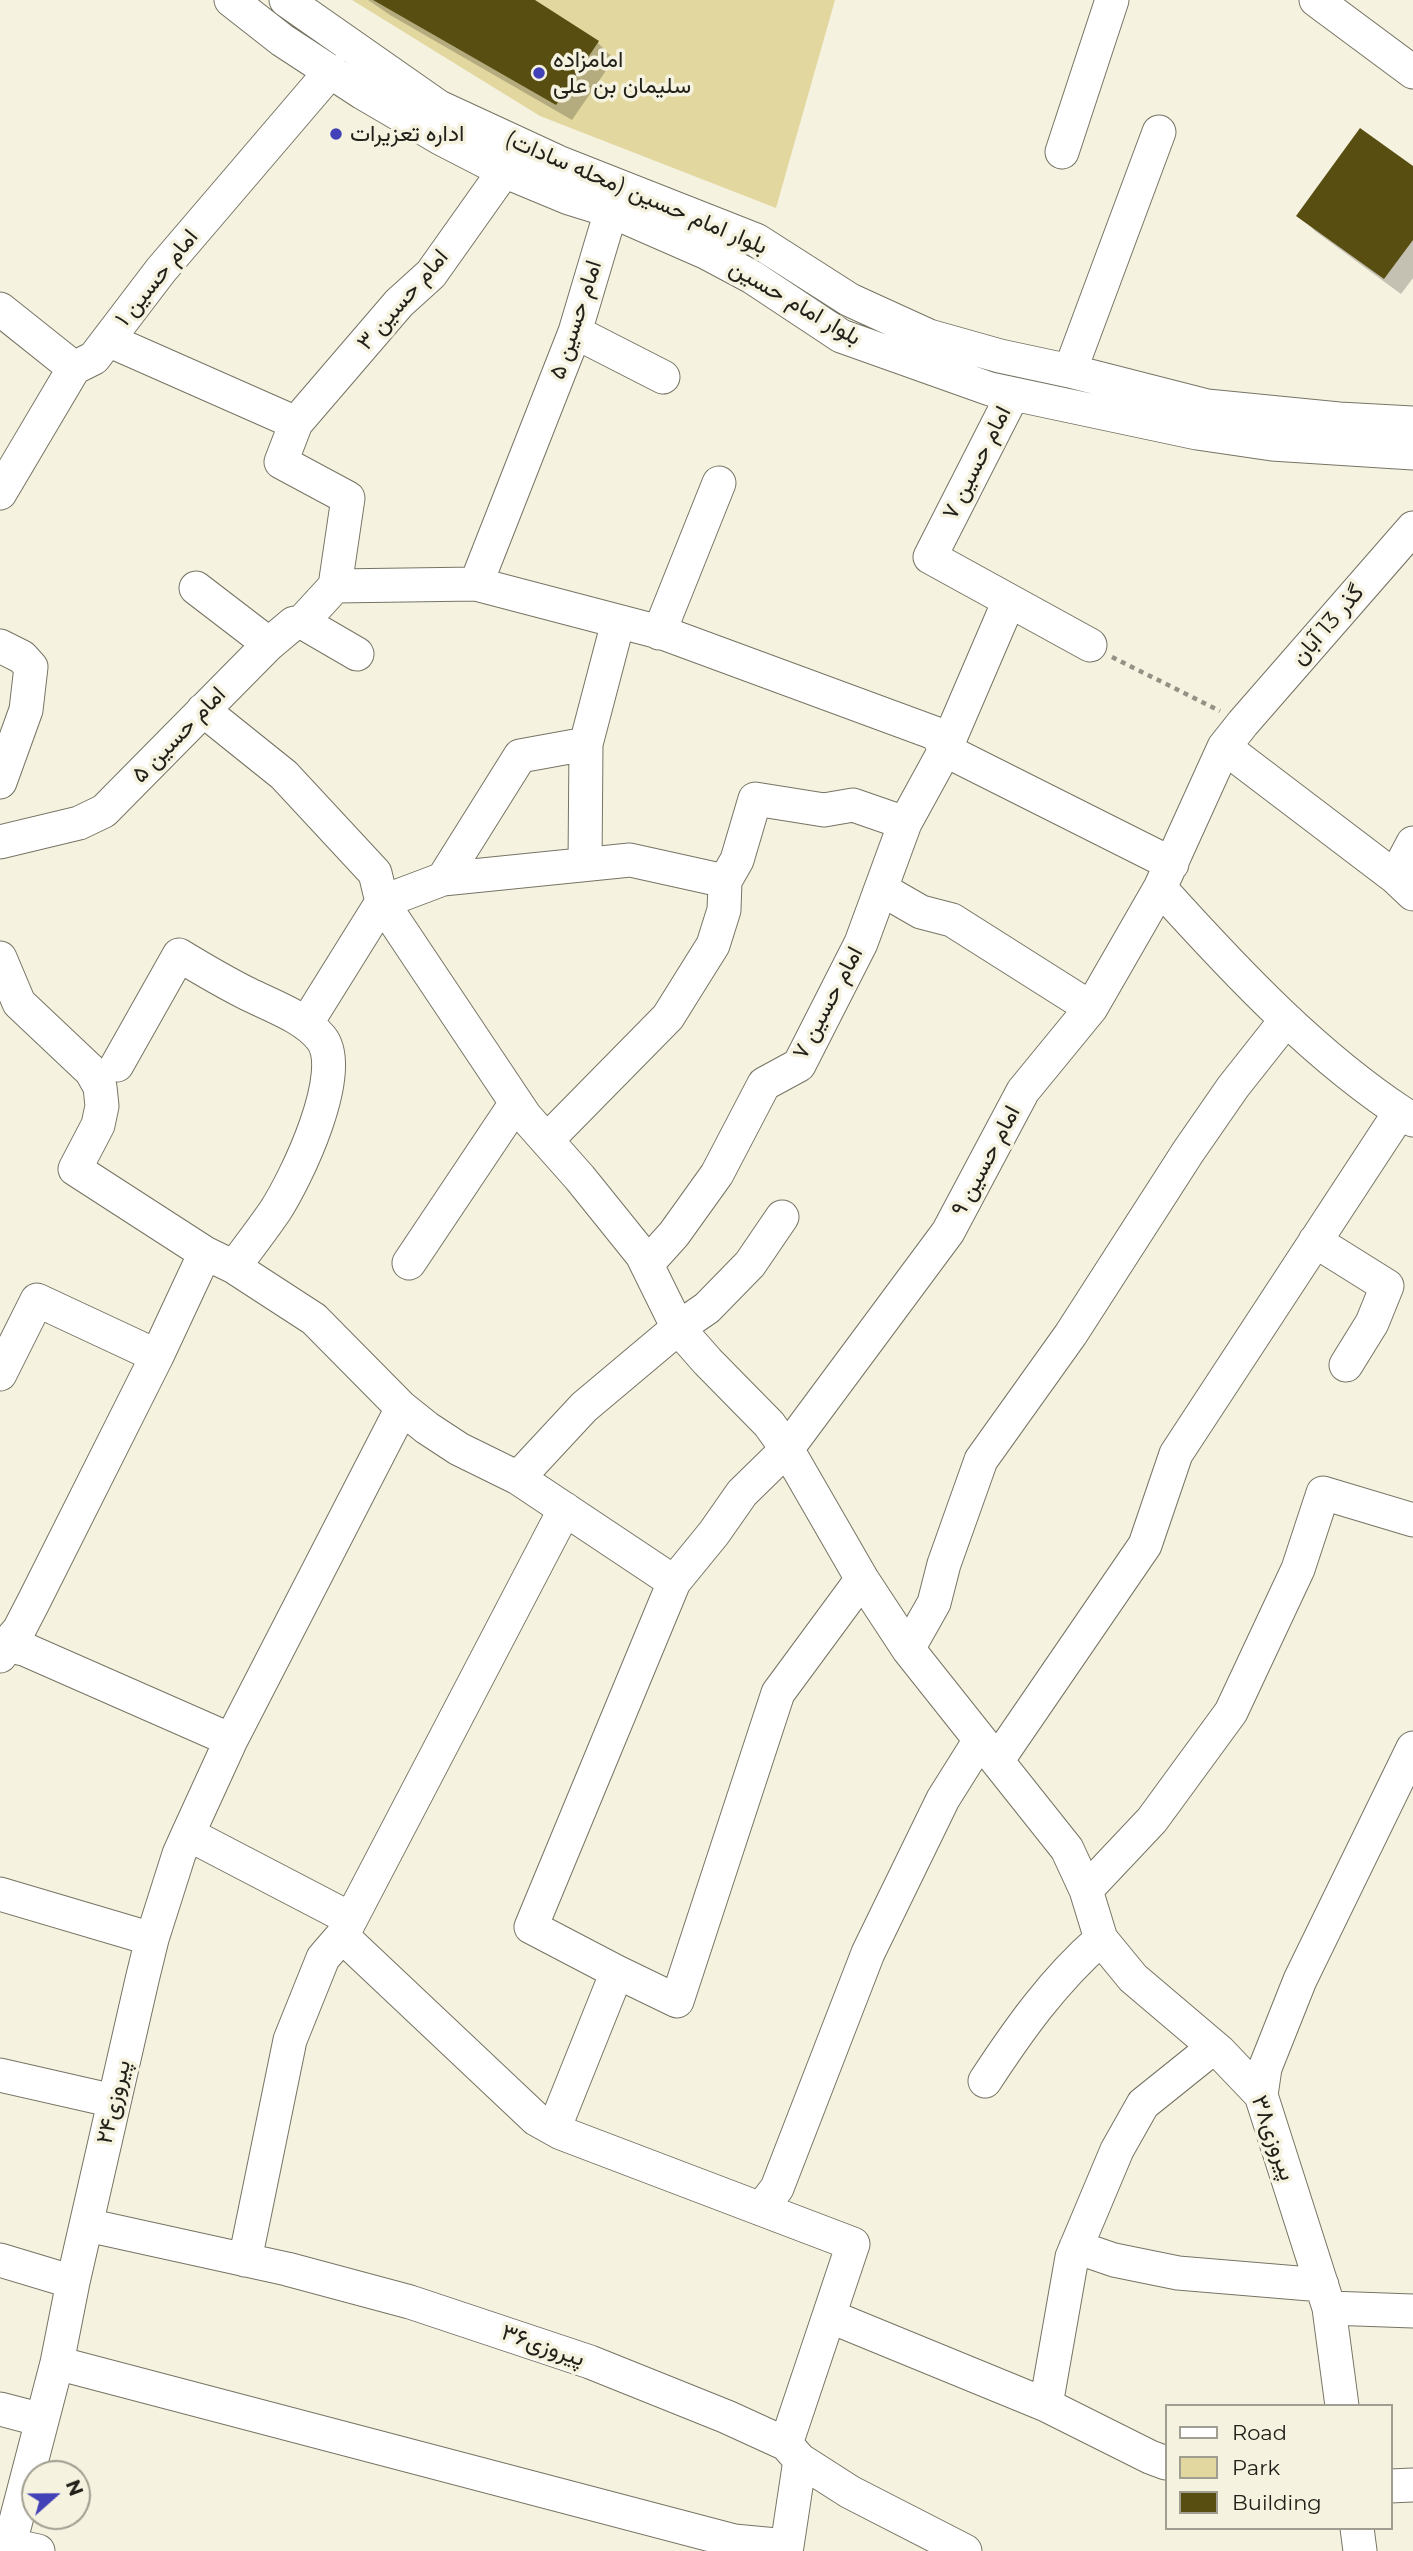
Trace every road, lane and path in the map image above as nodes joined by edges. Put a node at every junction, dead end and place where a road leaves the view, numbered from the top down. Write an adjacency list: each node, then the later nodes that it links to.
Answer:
1 (232, 0): 5 (street, بلوار امام حسین)
2 (286, 0): 15 (street, بلوار امام حسین (محله سادات))
3 (1112, 0): 8 (street)
4 (1316, 0): 6 (street)
5 (331, 71): 9 (street, بلوار امام حسین); 13 (street, امام حسین ۱)
6 (1413, 72)
7 (1159, 132): 15 (street)
8 (1062, 152)
9 (504, 171): 10 (street, بلوار امام حسین); 18 (street, امام حسین ۳)
10 (611, 211): 12 (street, امام حسین ۵); 17 (street, بلوار امام حسین)
11 (0, 309): 14 (street)
12 (575, 332): 16 (street); 24 (street, امام حسین ۵)
13 (108, 340): 14 (street, امام حسین ۱); 18 (street)
14 (74, 368): 22 (street, امام حسین ۱)
15 (1070, 371): 19 (street, بلوار امام حسین (محله سادات))
16 (663, 377)
17 (1013, 394): 20 (street, بلوار امام حسین); 27 (street, امام حسین ۷)
18 (296, 423): 25 (street, امام حسین ۳)
19 (1413, 423)
20 (1413, 453)
21 (719, 483): 30 (street)
22 (0, 493)
23 (1413, 528): 36 (street, گذر 13 آبان)
24 (477, 584): 25 (street); 29 (street)
25 (335, 586): 28 (street, امام حسین ۵)
26 (196, 588): 31 (street)
27 (1009, 601): 32 (street, امام حسین ۷); 38 (street, امام حسین ۷)
28 (302, 622): 31 (street, امام حسین ۵); 34 (street)
29 (618, 622): 30 (street); 37 (street)
30 (659, 632): 38 (street)
31 (269, 644): 35 (street, امام حسین ۵)
32 (1090, 645): 36 (path)
33 (0, 646): 39 (street)
34 (357, 654)
35 (203, 710): 41 (street, امام حسین ۵); 49 (street, پیروزی۳۸)
36 (1234, 735): 44 (street, گذر 13 آبان); 47 (street)
37 (586, 744): 43 (street); 45 (street)
38 (945, 750): 40 (street, امام حسین ۷); 44 (street)
39 (0, 782)
40 (905, 823): 46 (street); 48 (street, امام حسین ۷)
41 (0, 842)
42 (1413, 843): 47 (street)
43 (585, 864): 45 (street); 46 (street)
44 (1166, 876): 51 (street, امام حسین ۹); 52 (street)
45 (443, 879): 49 (street)
46 (725, 881): 57 (street)
47 (1404, 886)
48 (881, 889): 51 (street); 62 (street, امام حسین ۷)
49 (382, 902): 53 (street); 55 (street, پیروزی۳۸)
50 (1, 965): 60 (street)
51 (1091, 1009): 68 (street, امام حسین ۹)
52 (1286, 1020): 56 (street); 74 (street)
53 (306, 1024): 54 (street); 60 (street)
54 (117, 1065)
55 (516, 1103): 57 (street, پیروزی۳۸); 61 (street)
56 (1406, 1116): 59 (street)
57 (547, 1140): 62 (street, پیروزی۳۸)
58 (782, 1217): 63 (street)
59 (1315, 1241): 65 (street); 78 (street)
60 (219, 1260): 64 (street); 67 (street)
61 (409, 1263)
62 (646, 1264): 63 (street, پیروزی۳۸)
63 (678, 1328): 68 (street, پیروزی۳۸); 69 (street)
64 (157, 1356): 66 (street); 75 (street)
65 (1346, 1365)
66 (0, 1374)
67 (402, 1408): 69 (street); 76 (street, پیروزی۲۴)
68 (787, 1449): 72 (street, پیروزی۳۸); 73 (street, امام حسین ۹)
69 (518, 1478): 70 (street)
70 (565, 1509): 73 (street); 82 (street)
71 (1413, 1520): 80 (street)
72 (862, 1579): 74 (street, پیروزی۳۸); 85 (street)
73 (674, 1582): 85 (street, امام حسین ۹)
74 (908, 1648): 78 (street, پیروزی۳۸)
75 (2, 1649): 76 (street)
76 (231, 1740): 79 (street, پیروزی۲۴)
77 (1413, 1748): 89 (street)
78 (989, 1751): 80 (street, پیروزی۳۸); 92 (street)
79 (188, 1834): 82 (street); 83 (street, پیروزی۲۴)
80 (1086, 1890): 84 (street, پیروزی۳۸)
81 (0, 1894): 83 (street)
82 (346, 1927): 91 (street); 96 (street)
83 (152, 1939): 90 (street, پیروزی۲۴)
84 (1101, 1939): 86 (street, پیروزی۳۸); 88 (street)
85 (617, 1972): 91 (street)
86 (1214, 2047): 89 (street, پیروزی۳۸); 94 (street)
87 (0, 2075): 90 (street)
88 (985, 2081)
89 (1261, 2095): 98 (street, پیروزی۳۸)
90 (114, 2102): 93 (street, پیروزی۲۴)
91 (554, 2129): 92 (street)
92 (761, 2209): 100 (street)
93 (87, 2225): 96 (street, پیروزی۳۶); 97 (street, پیروزی۲۴)
94 (1076, 2247): 98 (street); 103 (street)
95 (0, 2260): 97 (street)
96 (245, 2260): 106 (street, پیروزی۳۶)
97 (73, 2282): 101 (street, پیروزی۲۴)
98 (1326, 2296): 99 (street); 102 (street, پیروزی۳۸)
99 (1413, 2311)
100 (829, 2316): 103 (street); 106 (street)
101 (57, 2364): 105 (street, پیروزی۲۴); 106 (street)
102 (1342, 2404)
103 (1045, 2405): 107 (street)
104 (0, 2409): 105 (street)
105 (42, 2420): 111 (street, پیروزی۲۴)
106 (793, 2452): 112 (street, پیروزی۳۶)
107 (1164, 2462)
108 (1413, 2485): 109 (street)
109 (1392, 2486)
110 (1357, 2530): 113 (street)
111 (19, 2549)
112 (965, 2551)
113 (1360, 2551)

